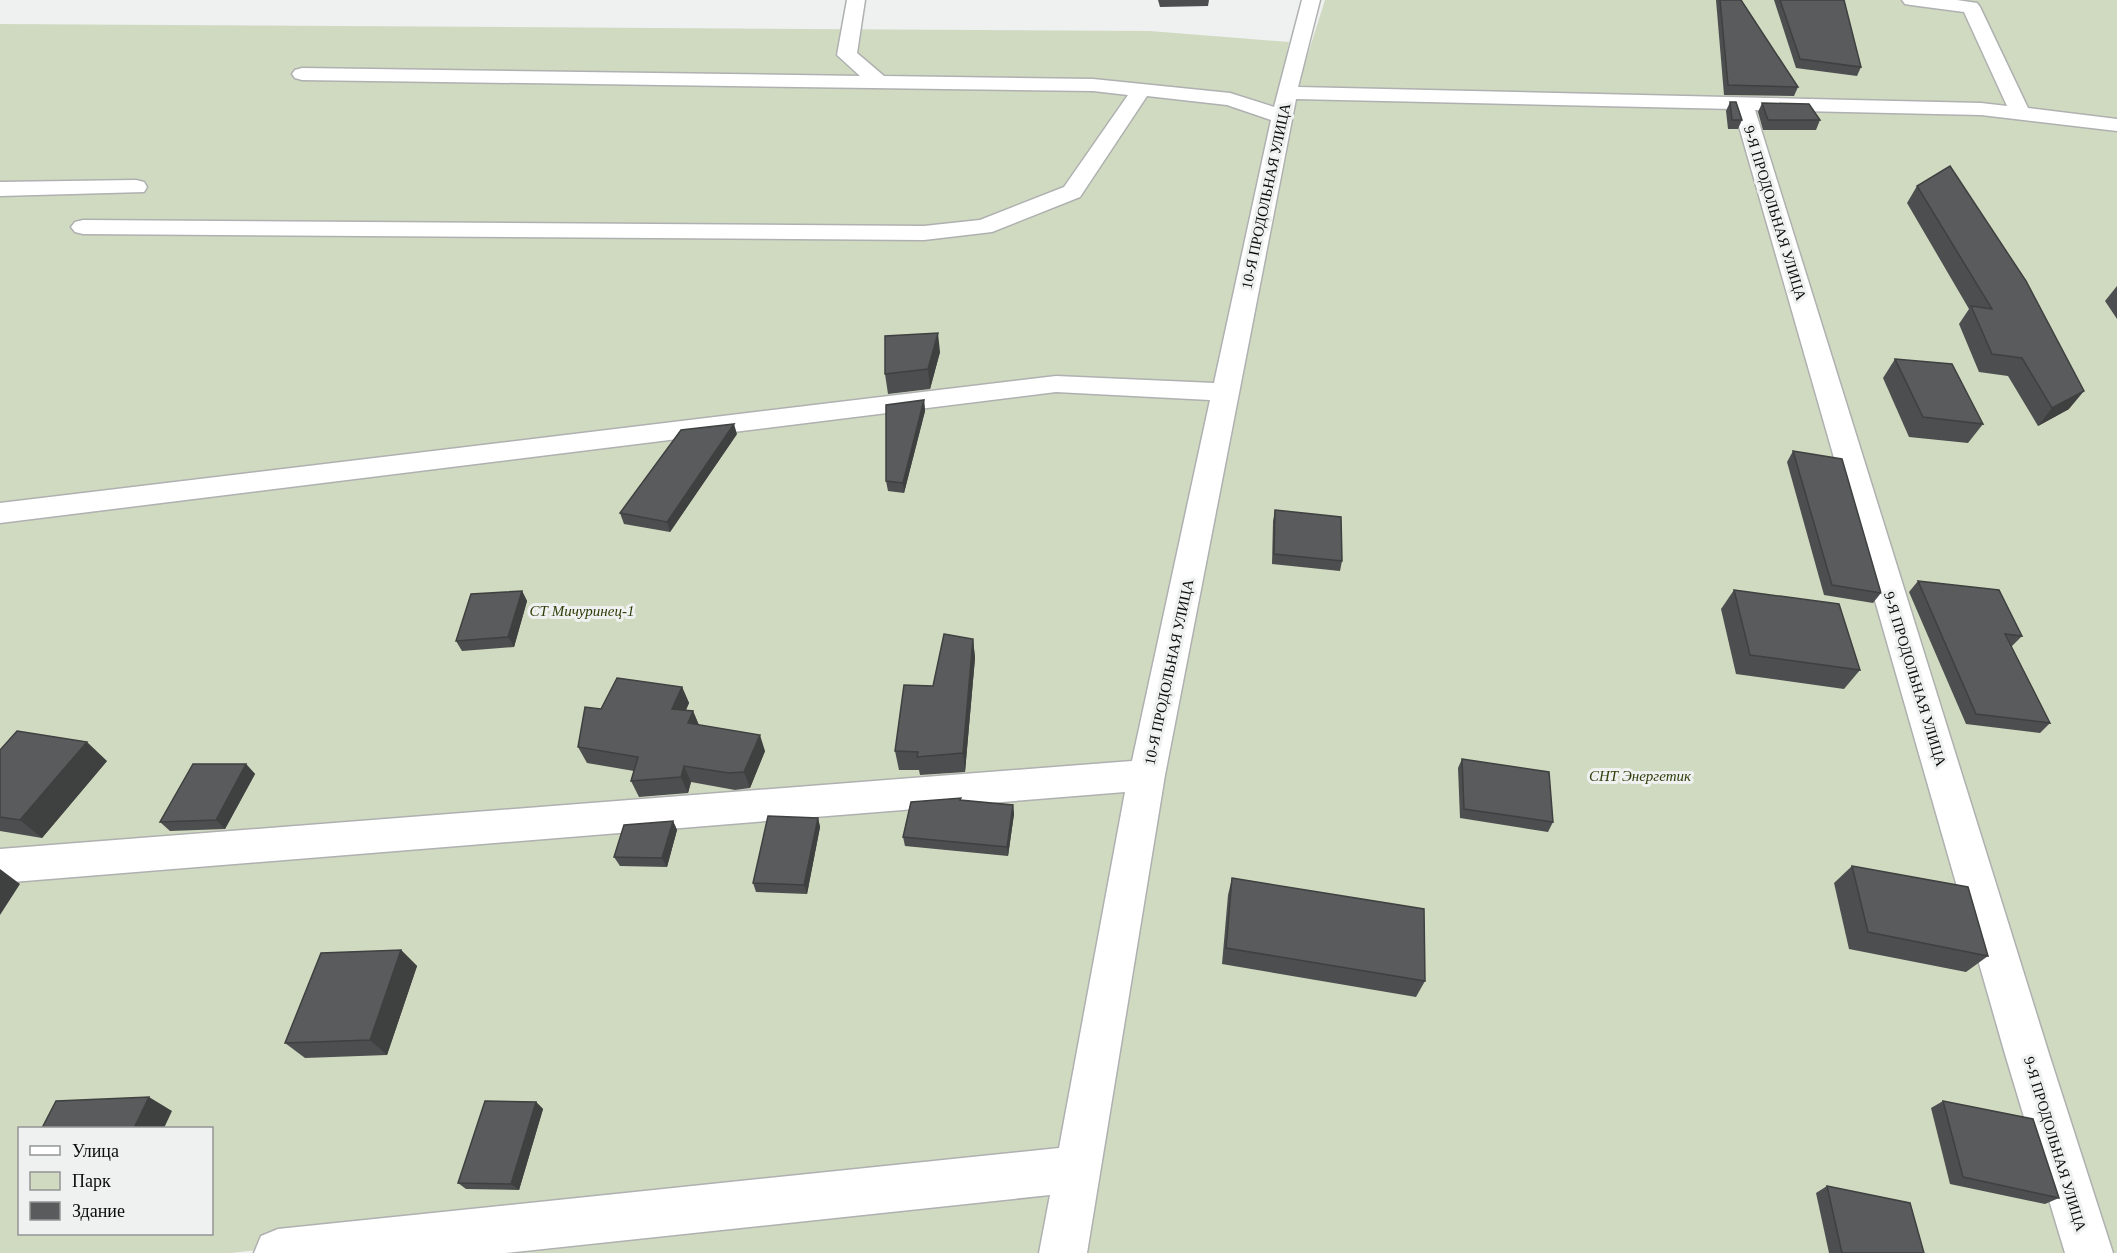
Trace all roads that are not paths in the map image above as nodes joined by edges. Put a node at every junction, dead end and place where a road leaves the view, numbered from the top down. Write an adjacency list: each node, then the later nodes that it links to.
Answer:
1 (856, 0): 5 (street)
2 (1311, 0): 8 (street, 10-Я ПРОДОЛЬНАЯ УЛИЦА)
3 (1911, 0): 9 (street)
4 (302, 74): 5 (street)
5 (879, 82): 6 (street)
6 (1141, 90): 8 (street); 13 (street)
7 (1743, 104): 8 (street); 9 (street); 21 (street, 9-Я ПРОДОЛЬНАЯ УЛИЦА)
8 (1284, 105): 14 (street, 10-Я ПРОДОЛЬНАЯ УЛИЦА)
9 (2020, 113): 10 (street)
10 (2117, 125)
11 (136, 187): 12 (street)
12 (0, 189)
13 (83, 227)
14 (1226, 392): 15 (street); 16 (street, 10-Я ПРОДОЛЬНАЯ УЛИЦА)
15 (0, 513)
16 (1148, 775): 17 (street); 18 (street, 10-Я ПРОДОЛЬНАЯ УЛИЦА)
17 (0, 866)
18 (1078, 1169): 19 (street); 20 (street, 10-Я ПРОДОЛЬНАЯ УЛИЦА)
19 (278, 1253)
20 (1064, 1253)
21 (2090, 1253)

